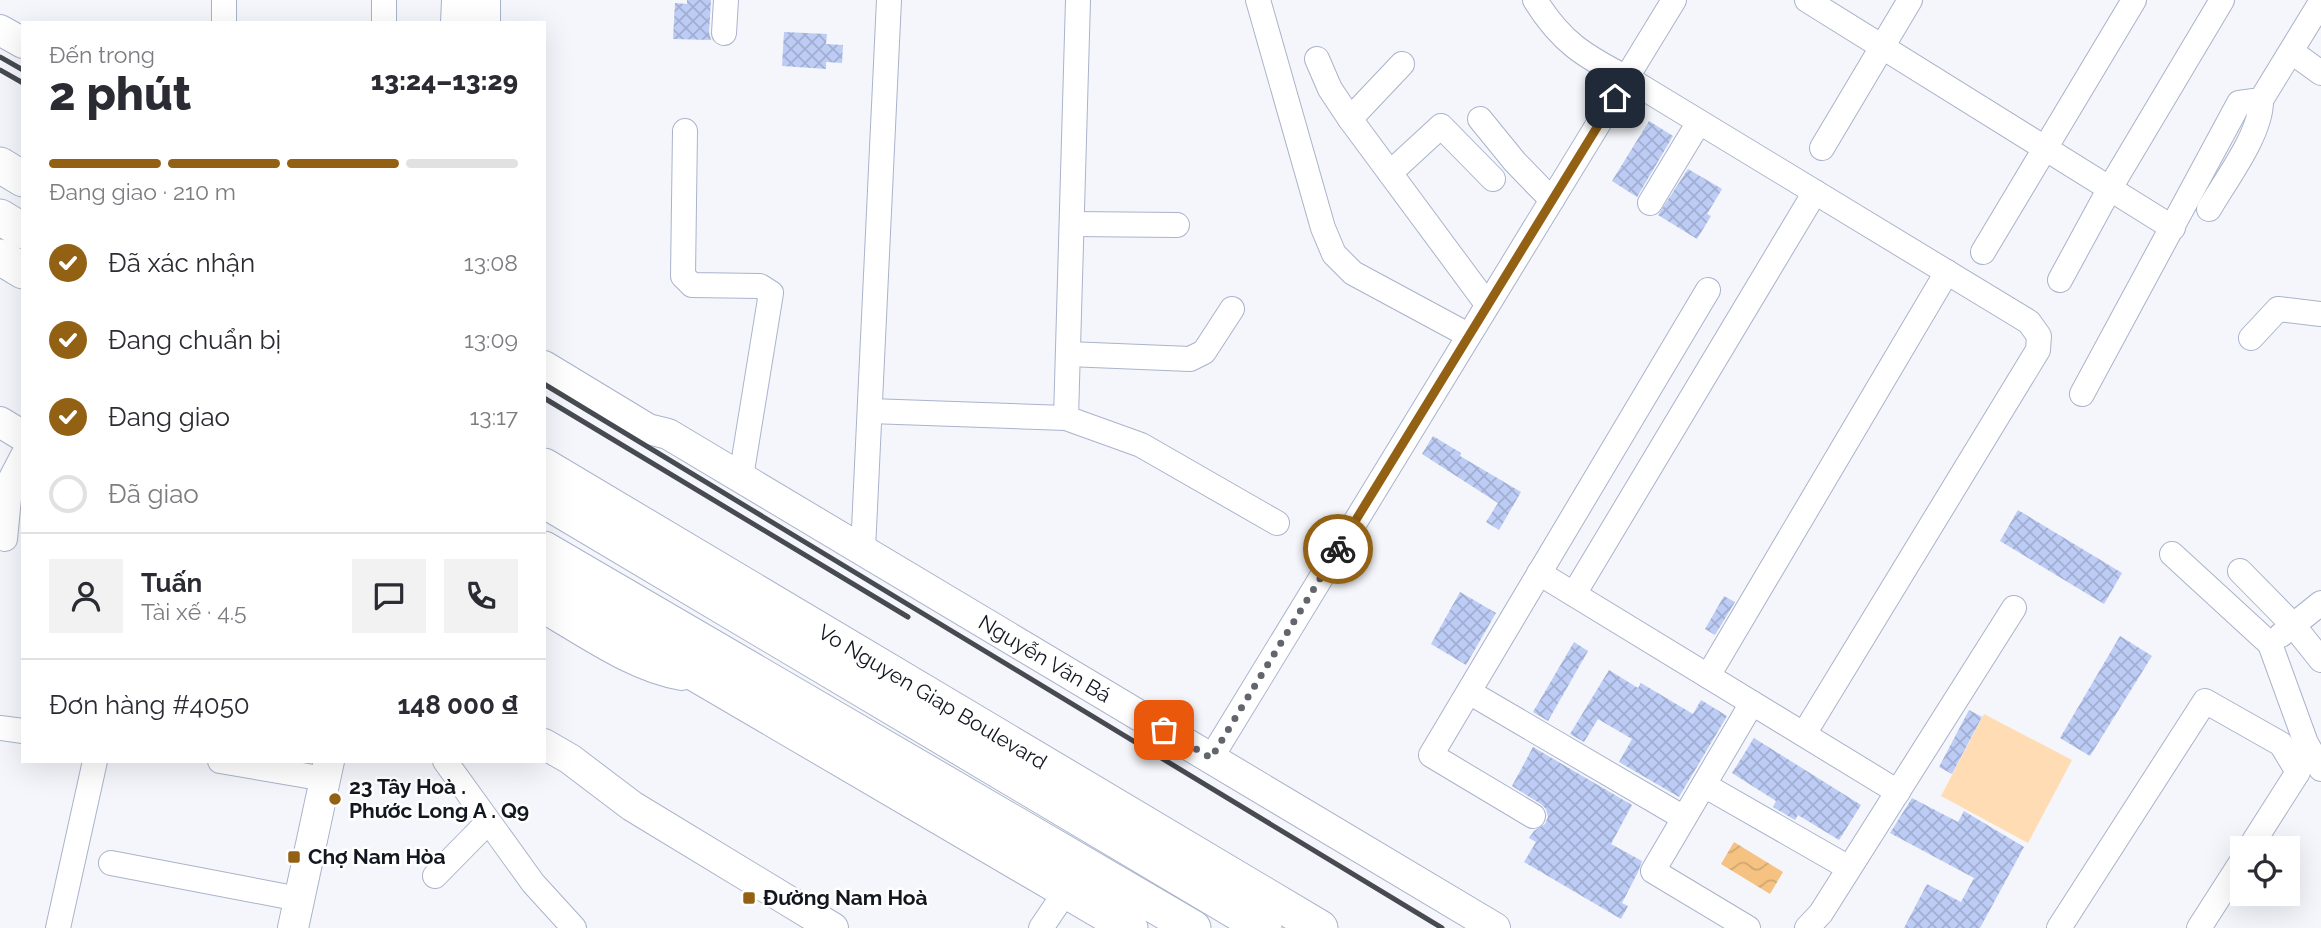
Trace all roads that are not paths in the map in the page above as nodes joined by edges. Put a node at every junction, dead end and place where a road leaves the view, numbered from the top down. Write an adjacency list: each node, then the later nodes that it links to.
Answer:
1 (225, 0): 16 (street)
2 (384, 0): 17 (street)
3 (457, 0): 18 (main road)
4 (485, 0): 19 (main road)
5 (726, 0): 21 (street)
6 (889, 0): 67 (street)
7 (1078, 0): 48 (street)
8 (1258, 0): 61 (street)
9 (1535, 0): 28 (street)
10 (1674, 0): 28 (street)
11 (1807, 0): 23 (street)
12 (1910, 0): 23 (street)
13 (2134, 0): 35 (street)
14 (2222, 0): 42 (street)
15 (2321, 2): 24 (street)
16 (223, 21)
17 (384, 21)
18 (456, 21)
19 (485, 21)
20 (0, 30): 22 (main road)
21 (724, 33)
22 (21, 42)
23 (1882, 44): 35 (street); 36 (street)
24 (2292, 52): 27 (street); 29 (street)
25 (1317, 59): 30 (street)
26 (1402, 64): 30 (street)
27 (2321, 73)
28 (1627, 78): 32 (street); 44 (street)
29 (2261, 100): 46 (street); 50 (street)
30 (1350, 119): 39 (street)
31 (1480, 119): 44 (street)
32 (1699, 122): 43 (street); 45 (street)
33 (685, 131): 74 (street)
34 (0, 139): 37 (highway)
35 (2046, 147): 42 (street); 52 (street)
36 (1822, 148)
37 (21, 152)
38 (0, 164): 40 (highway)
39 (1390, 173): 41 (street); 58 (street)
40 (21, 177)
41 (1493, 179)
42 (2110, 188): 50 (street); 56 (street)
43 (1815, 191): 55 (street); 85 (street)
44 (1552, 200): 58 (street)
45 (1650, 203)
46 (2208, 209)
47 (0, 217): 51 (highway)
48 (1072, 224): 49 (street); 64 (street)
49 (1177, 225)
50 (2173, 228): 66 (street)
51 (21, 230)
52 (1983, 252)
53 (0, 257): 54 (highway)
54 (21, 270)
55 (1947, 272): 94 (street); 99 (street)
56 (2060, 280)
57 (1708, 290): 82 (street)
58 (1486, 307): 61 (street)
59 (1233, 309): 64 (street)
60 (2321, 314): 62 (street)
61 (1468, 335): 101 (street)
62 (2251, 338)
63 (546, 349): 70 (main road, Nguyễn Văn Bá)
64 (1068, 354): 68 (street)
65 (546, 367): 70 (main road, Nguyễn Văn Bá)
66 (2082, 394)
67 (870, 411): 68 (street); 78 (street)
68 (1066, 418): 76 (street)
69 (0, 422): 71 (main road)
70 (668, 434): 74 (main road, Nguyễn Văn Bá)
71 (21, 435)
72 (21, 459): 77 (street)
73 (546, 467): 126 (highway, Vo Nguyen Giap Boulevard)
74 (741, 477): 78 (main road, Nguyễn Văn Bá)
75 (546, 501): 125 (highway, Vo Nguyen Giap Boulevard)
76 (1277, 523)
77 (9, 540)
78 (863, 550): 101 (main road, Nguyễn Văn Bá)
79 (546, 551): 124 (highway)
80 (546, 552): 87 (highway)
81 (2172, 554): 84 (street)
82 (1539, 573): 85 (street); 95 (street)
83 (546, 586): 87 (highway)
84 (2218, 593): 90 (street); 91 (street)
85 (1574, 594): 94 (street)
86 (2321, 603): 90 (street)
87 (580, 606): 93 (highway)
88 (2014, 608): 108 (street)
89 (546, 609): 93 (main road)
90 (2293, 625): 91 (street); 92 (street)
91 (2270, 644): 106 (street)
92 (2321, 660)
93 (697, 675): 117 (highway)
94 (1708, 676): 96 (street)
95 (1469, 692): 109 (street); 110 (street)
96 (1752, 703): 99 (street); 107 (street)
97 (0, 728): 98 (street)
98 (21, 731)
99 (1804, 734): 108 (street)
100 (546, 745): 121 (main road)
101 (1211, 758): 127 (main road, Nguyễn Văn Bá)
102 (95, 763): 119 (street)
103 (244, 763): 105 (street)
104 (446, 763): 111 (street)
105 (327, 770): 118 (main road)
106 (2310, 771): 112 (street); 130 (street)
107 (1704, 785): 110 (street); 114 (street)
108 (1898, 792): 114 (street)
109 (1533, 816)
110 (1684, 818): 128 (street)
111 (488, 822): 115 (street); 120 (street)
112 (2259, 836)
113 (111, 863): 118 (street)
114 (1849, 868): 129 (street)
115 (435, 876)
116 (2230, 880): 131 (street)
117 (1066, 891): 122 (street); 123 (highway)
118 (296, 914)
119 (58, 928)
120 (574, 928)
121 (833, 928)
122 (1041, 928)
123 (1130, 928)
124 (1193, 928)
125 (1264, 928)
126 (1320, 928)
127 (1495, 928)
128 (1748, 928)
129 (1807, 928)
130 (2059, 928)
131 (2199, 928)

